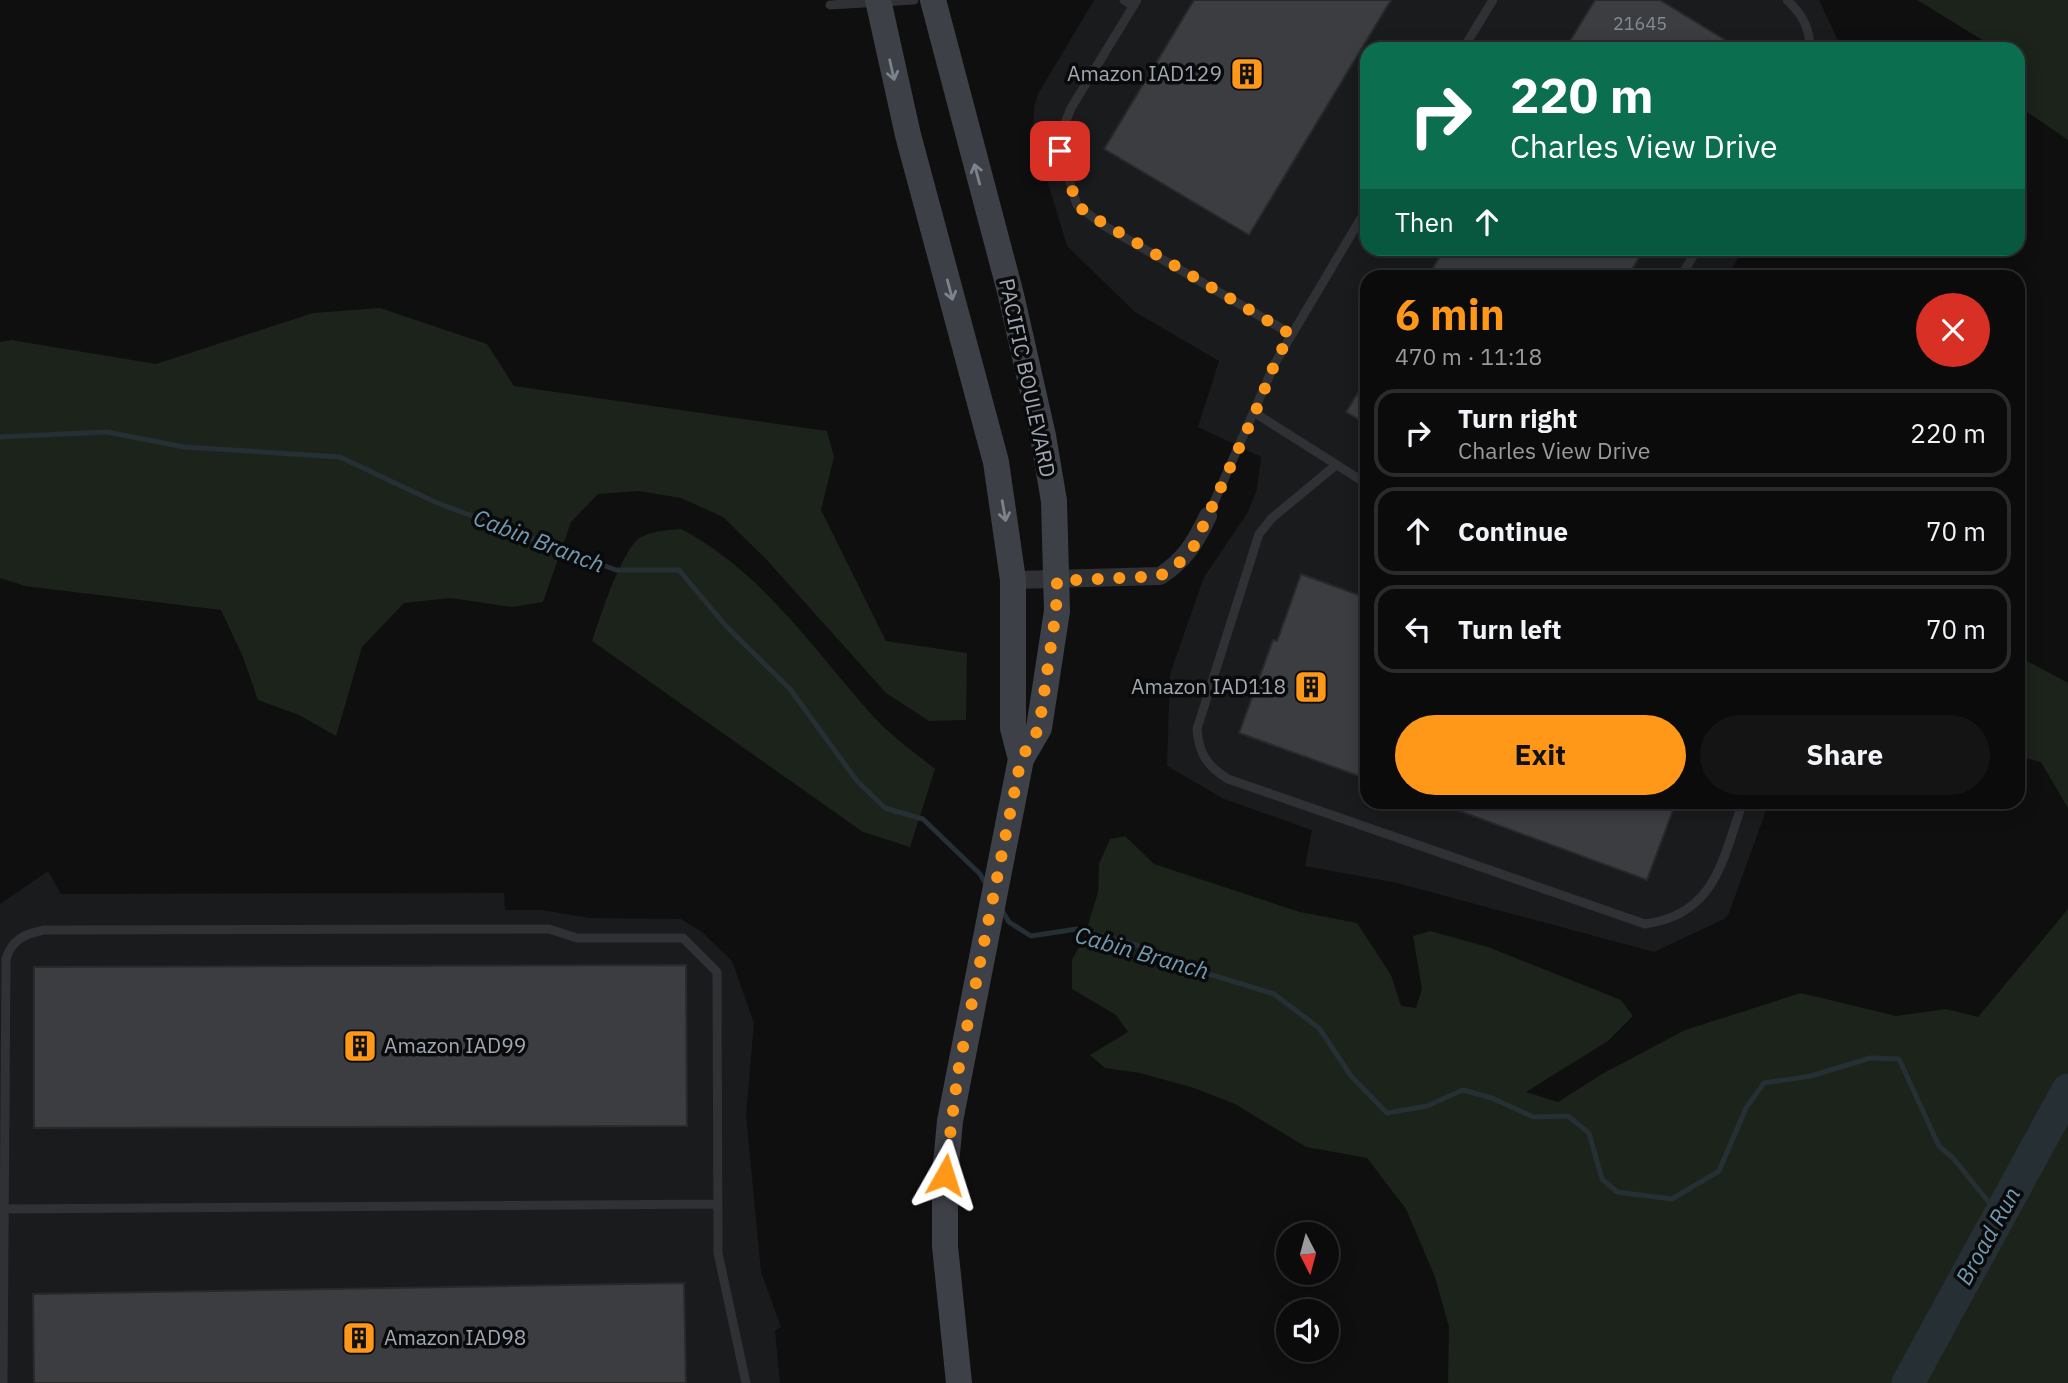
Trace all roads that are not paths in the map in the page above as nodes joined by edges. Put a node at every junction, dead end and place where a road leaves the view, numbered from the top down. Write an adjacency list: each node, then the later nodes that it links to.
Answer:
1 (914, 0): 5 (lane)
2 (933, 0): 17 (main road, PACIFIC BOULEVARD, one-way to 2)
3 (1493, 0): 8 (lane)
4 (1787, 0): 9 (lane)
5 (878, 1): 7 (lane); 16 (main road, PACIFIC BOULEVARD, one-way to 16)
6 (1131, 2): 11 (lane)
7 (830, 5)
8 (1467, 42)
9 (1810, 42)
10 (1360, 219): 11 (lane)
11 (1290, 334): 12 (lane)
12 (1255, 413): 13 (lane); 15 (lane)
13 (1336, 465): 14 (lane); 19 (lane)
14 (1360, 480)
15 (1208, 516): 17 (street)
16 (1013, 580): 17 (street); 18 (main road, PACIFIC BOULEVARD)
17 (1057, 581): 18 (main road, PACIFIC BOULEVARD)
18 (1021, 759): 24 (main road, PACIFIC BOULEVARD)
19 (1740, 809)
20 (716, 1204): 21 (lane); 21 (lane); 23 (lane)
21 (3, 1209): 22 (lane)
22 (3, 1383)
23 (746, 1383)
24 (959, 1383)

